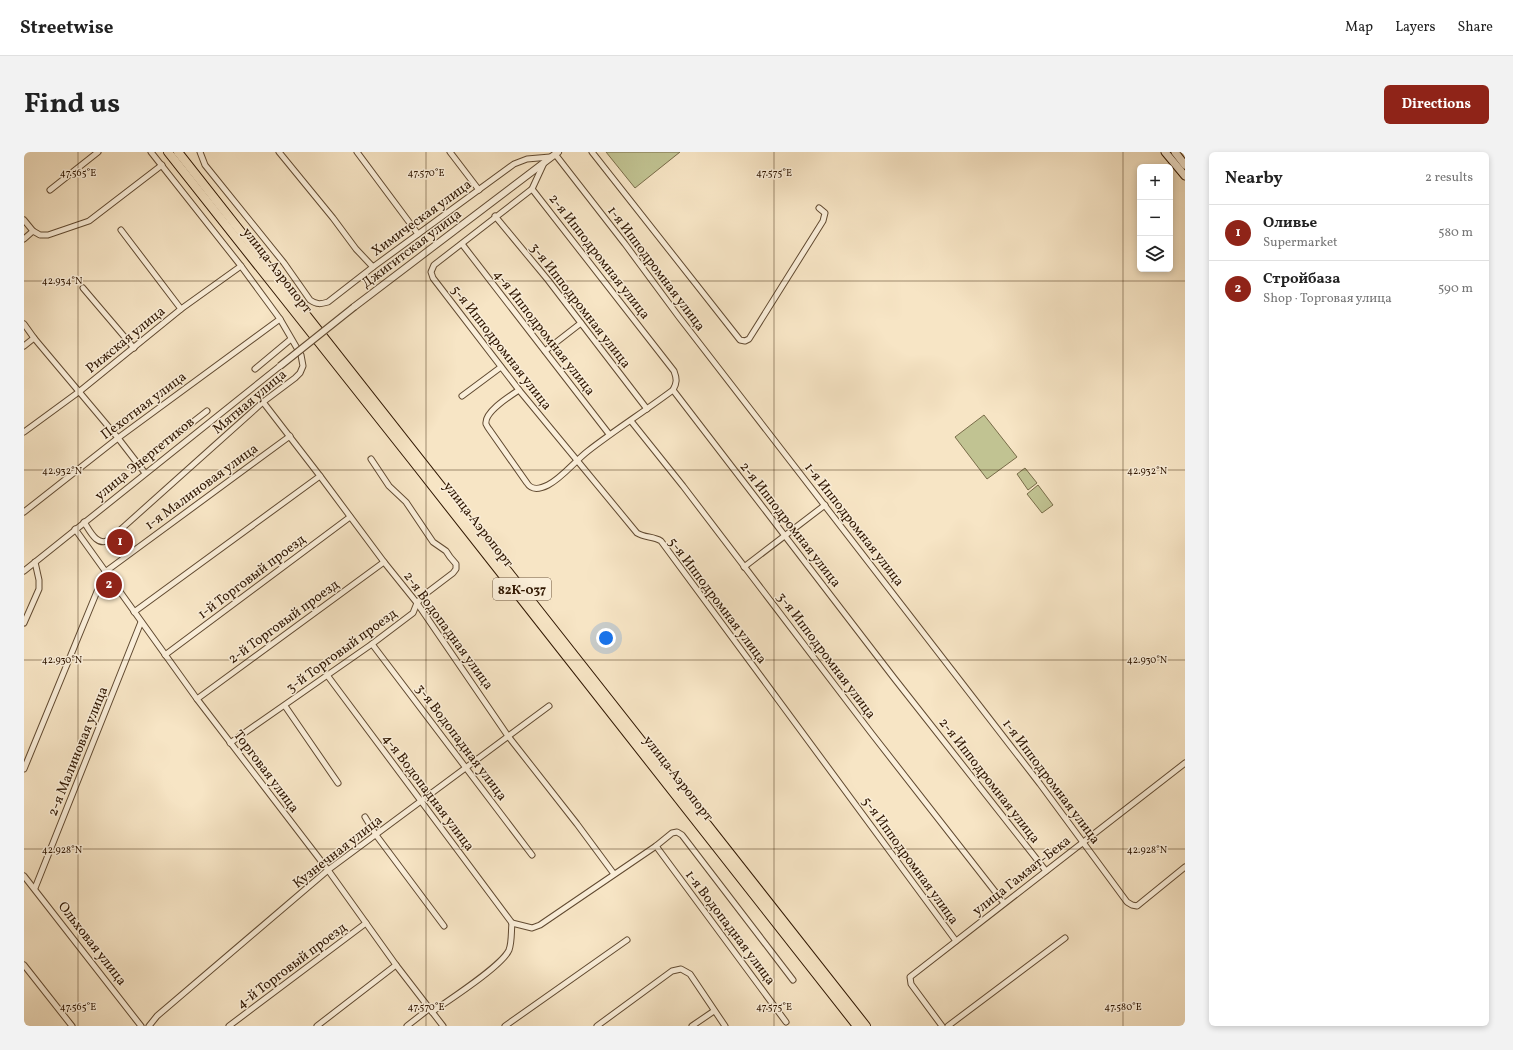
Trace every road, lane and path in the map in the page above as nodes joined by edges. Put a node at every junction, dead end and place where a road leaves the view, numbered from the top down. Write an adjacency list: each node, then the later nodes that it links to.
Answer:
1 (98, 152): 17 (street)
2 (151, 152): 14 (street, Мятная улица)
3 (168, 152): 122 (main road, улица Аэропорт)
4 (178, 152): 123 (main road, улица Аэропорт / 82К-037)
5 (200, 152): 28 (street)
6 (279, 152): 28 (street, Химическая улица)
7 (356, 152): 24 (street)
8 (450, 152): 18 (street)
9 (592, 152): 19 (street)
10 (1166, 152): 15 (main road)
11 (1175, 152): 13 (main road)
12 (552, 156): 16 (street); 18 (street, Химическая улица); 39 (street, Джигитская улица, bridge); 59 (street, 1-я Ипподромная улица)
13 (1185, 164)
14 (162, 165): 23 (street); 27 (street, Мятная улица)
15 (1185, 176)
16 (532, 189): 20 (street); 43 (street, 2-я Ипподромная улица)
17 (50, 190)
18 (479, 190): 24 (street, Химическая улица)
19 (819, 208)
20 (495, 216): 26 (street); 32 (street, 3-я Ипподромная улица)
21 (24, 220): 23 (street)
22 (121, 230): 30 (street)
23 (33, 231): 25 (street)
24 (418, 234): 28 (street, Химическая улица)
25 (24, 239)
26 (462, 244): 38 (street, 4-я Ипподромная улица); 40 (street, 5-я Ипподромная улица)
27 (241, 266): 30 (street, Рижская улица); 31 (street, Мятная улица)
28 (373, 267)
29 (83, 288): 37 (street)
30 (181, 309): 37 (street, Рижская улица)
31 (280, 319): 35 (street, Мятная улица); 53 (street, Пехотная улица)
32 (581, 323): 38 (street); 47 (street, 3-я Ипподромная улица)
33 (24, 324): 34 (street)
34 (34, 338): 36 (street); 44 (street)
35 (291, 339): 41 (street); 46 (street, Мятная улица)
36 (24, 346)
37 (134, 348): 44 (street, Рижская улица)
38 (545, 351): 51 (street, 4-я Ипподромная улица)
39 (280, 366): 57 (street, улица Энергетиков)
40 (501, 367): 42 (street, 5-я Ипподромная улица); 45 (street)
41 (255, 369)
42 (519, 390): 55 (street, 5-я Ипподромная улица); 55 (street)
43 (673, 390): 47 (street); 64 (street, 2-я Ипподромная улица)
44 (80, 391): 50 (street, Рижская улица); 53 (street)
45 (462, 396)
46 (263, 402): 52 (street, 2-я Водопадная улица); 62 (street, Мятная улица)
47 (647, 409): 49 (street)
48 (207, 411): 56 (street)
49 (631, 421): 51 (street); 67 (street, 3-я Ипподромная улица)
50 (24, 432)
51 (609, 434): 55 (street)
52 (290, 436): 58 (street, 2-я Водопадная улица); 69 (street, 1-я Малиновая улица)
53 (118, 438): 56 (street); 60 (street, Пехотная улица)
54 (371, 459): 70 (street, 3-й Торговый проезд)
55 (577, 460): 104 (street, 5-я Ипподромная улица)
56 (138, 465): 57 (street)
57 (144, 473): 62 (street, улица Энергетиков)
58 (320, 476): 61 (street, 2-я Водопадная улица); 71 (street)
59 (825, 505): 64 (street); 89 (street, 1-я Ипподромная улица)
60 (24, 512)
61 (350, 517): 66 (street, 2-я Водопадная улица); 75 (street, 1-й Торговый проезд)
62 (84, 522): 63 (street, улица Энергетиков)
63 (74, 529): 65 (street, улица Энергетиков); 69 (street, Торговая улица)
64 (785, 536): 67 (street); 94 (street, 2-я Ипподромная улица)
65 (35, 562): 68 (street, улица Энергетиков); 73 (street)
66 (384, 562): 70 (street, 2-я Водопадная улица); 77 (street, 2-й Торговый проезд)
67 (744, 566): 98 (street, 3-я Ипподромная улица)
68 (24, 571)
69 (105, 572): 71 (street, Торговая улица); 84 (street)
70 (417, 603): 74 (street, 3-й Торговый проезд); 80 (street, 2-я Водопадная улица)
71 (134, 612): 72 (street, Торговая улица)
72 (141, 622): 75 (street, Торговая улица); 97 (street, 2-я Малиновая улица)
73 (24, 623)
74 (372, 644): 76 (street, 3-й Торговый проезд); 83 (street, 3-я Водопадная улица)
75 (165, 655): 77 (street, Торговая улица)
76 (327, 675): 78 (street, 3-й Торговый проезд); 86 (street, 4-я Водопадная улица)
77 (197, 699): 81 (street, Торговая улица)
78 (285, 706): 81 (street, 3-й Торговый проезд); 85 (street)
79 (549, 706): 80 (street, Кузнечная улица)
80 (508, 736): 83 (street, Кузнечная улица); 95 (street, 2-я Водопадная улица)
81 (230, 743): 93 (street, Торговая улица)
82 (1185, 762): 89 (street, улица Гамзат-Бека)
83 (466, 768): 86 (street, Кузнечная улица); 91 (street, 3-я Водопадная улица)
84 (24, 769)
85 (338, 783)
86 (421, 802): 88 (street, Кузнечная улица); 100 (street, 4-я Водопадная улица)
87 (365, 816): 88 (street)
88 (376, 835): 93 (street, Кузнечная улица); 101 (street)
89 (1083, 842): 92 (street, 1-я Ипподромная улица); 94 (street, улица Гамзат-Бека)
90 (656, 846): 95 (street); 107 (street); 110 (street, 1-я Водопадная улица)
91 (532, 855)
92 (1185, 867)
93 (328, 870): 99 (street, Торговая улица); 113 (street, Кузнечная улица)
94 (1046, 871): 98 (street, улица Гамзат-Бека)
95 (614, 874): 100 (street)
96 (24, 876): 97 (street, Ольховая улица)
97 (35, 888): 112 (street, Ольховая улица)
98 (1004, 904): 104 (street, улица Гамзат-Бека)
99 (366, 923): 106 (street, Торговая улица); 114 (street, 4-й Торговый проезд)
100 (512, 923): 108 (street)
101 (444, 926)
102 (1065, 938): 125 (street)
103 (627, 940): 118 (street)
104 (956, 942): 124 (street, улица Гамзат-Бека)
105 (24, 965): 111 (street)
106 (396, 965): 108 (street, Торговая улица); 115 (street)
107 (793, 980)
108 (431, 1010): 116 (street); 117 (street, Торговая улица)
109 (714, 1010): 119 (street); 120 (street); 121 (street)
110 (786, 1022)
111 (72, 1026)
112 (141, 1026)
113 (149, 1026)
114 (229, 1026)
115 (317, 1026)
116 (407, 1026)
117 (443, 1026)
118 (505, 1026)
119 (597, 1026)
120 (692, 1026)
121 (725, 1026)
122 (857, 1026)
123 (866, 1026)
124 (942, 1026)
125 (948, 1026)

